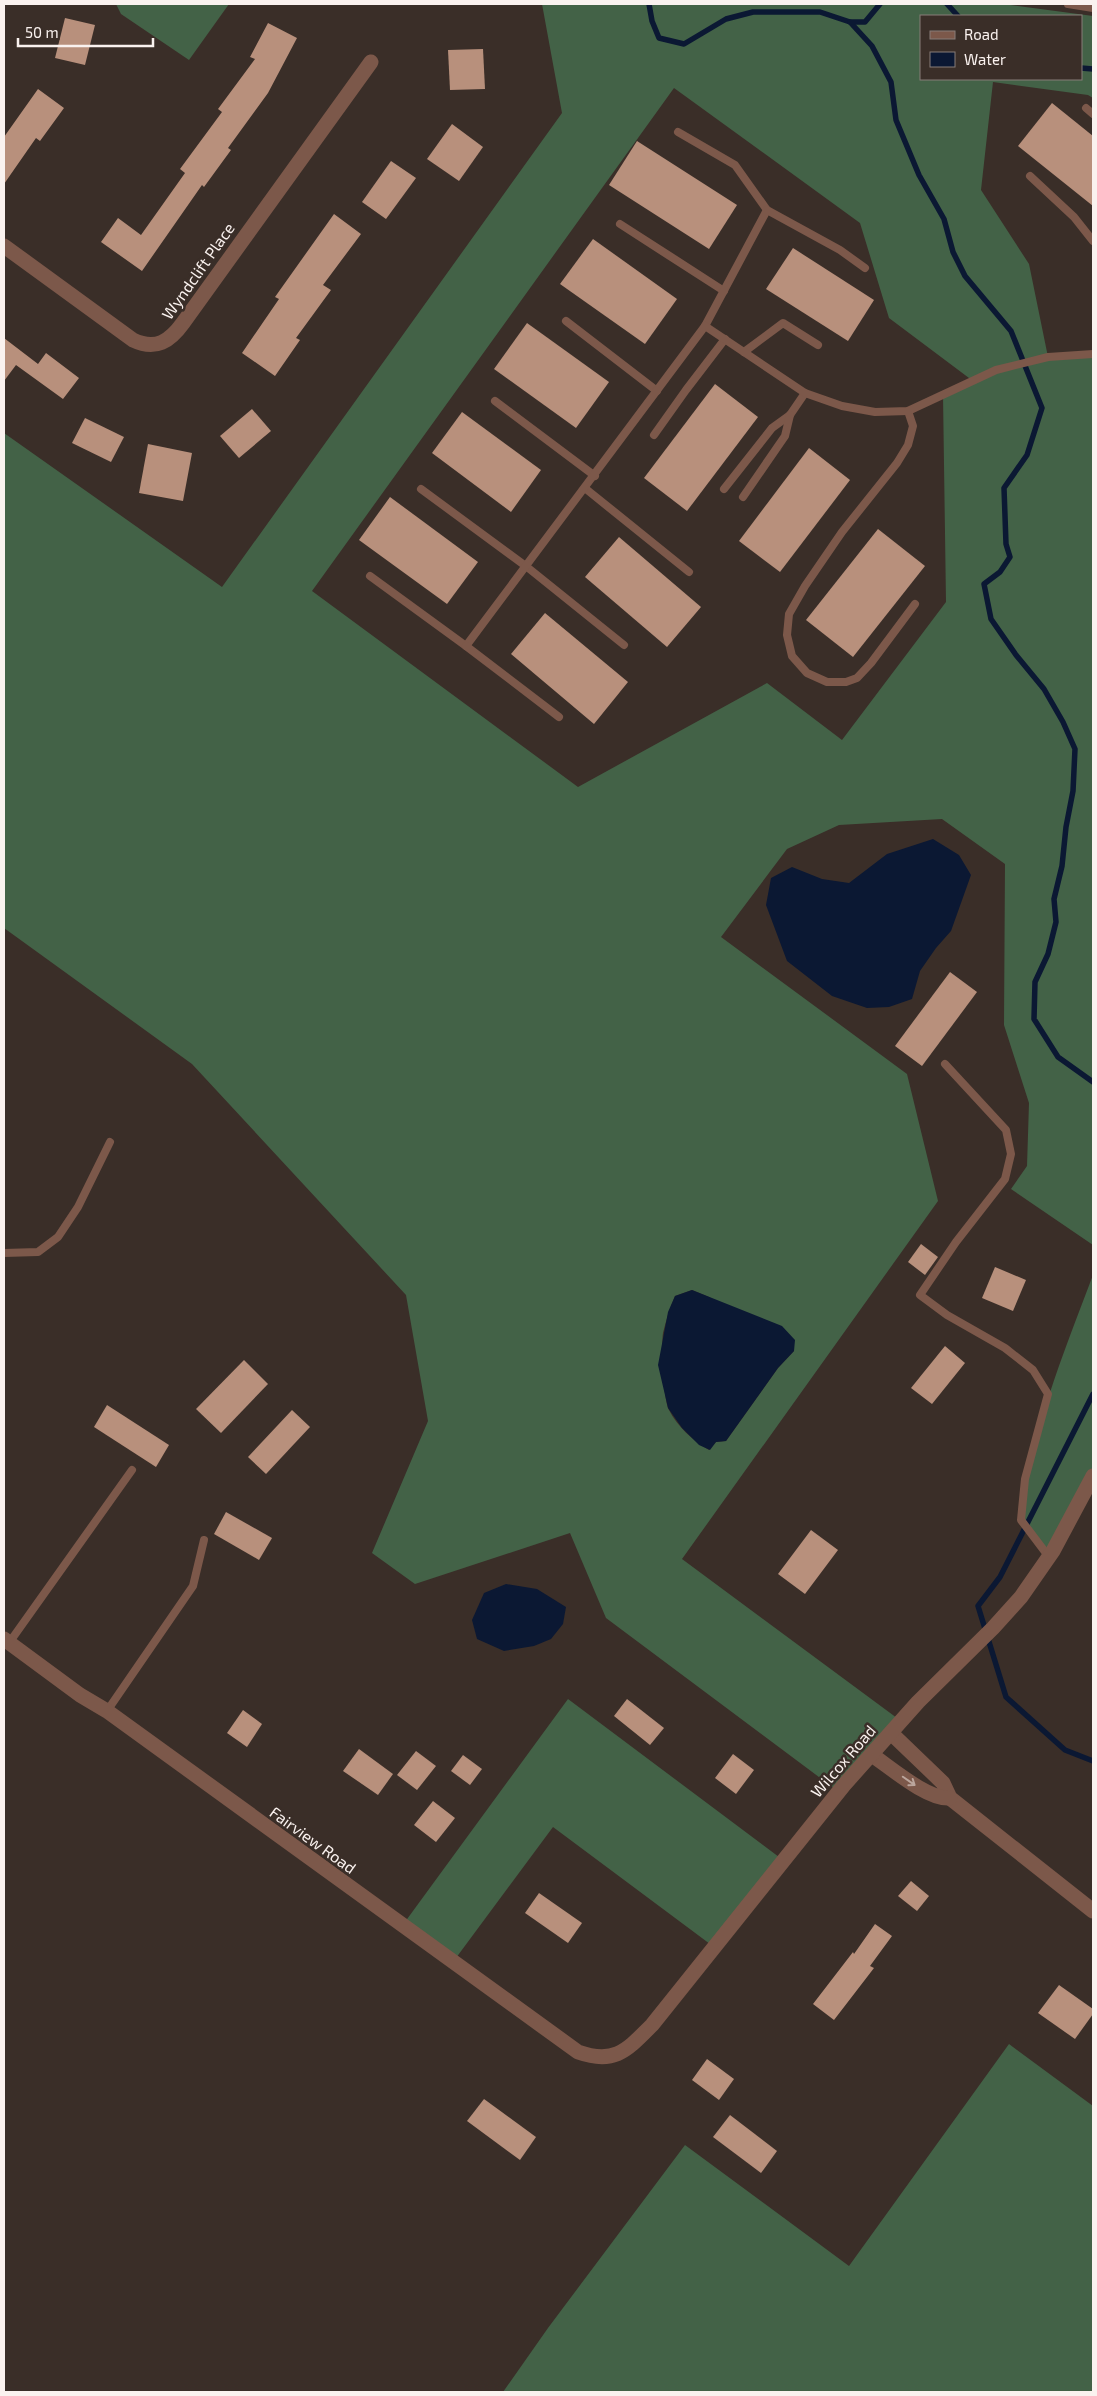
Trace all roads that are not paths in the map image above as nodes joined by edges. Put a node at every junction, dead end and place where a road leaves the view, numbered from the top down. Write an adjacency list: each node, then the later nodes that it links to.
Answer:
1 (1068, 4): 2 (lane)
2 (1093, 8)
3 (371, 62): 11 (street, Wyndclift Place)
4 (1086, 108): 5 (lane)
5 (1093, 114)
6 (678, 132): 8 (lane)
7 (1030, 176): 10 (lane)
8 (767, 210): 12 (lane); 13 (lane)
9 (620, 224): 13 (lane)
10 (1093, 241)
11 (4, 246)
12 (865, 268)
13 (724, 291): 15 (lane)
14 (566, 321): 20 (lane)
15 (705, 326): 16 (lane); 20 (lane)
16 (725, 340): 18 (lane); 25 (lane)
17 (818, 345): 18 (lane)
18 (744, 352): 21 (lane)
19 (1093, 354): 23 (lane)
20 (657, 391): 26 (lane)
21 (805, 393): 23 (lane); 24 (lane)
22 (495, 401): 26 (lane)
23 (908, 411): 34 (lane)
24 (790, 415): 29 (lane); 30 (lane)
25 (654, 435)
26 (595, 476): 27 (lane)
27 (586, 488): 31 (lane); 32 (lane)
28 (421, 489): 31 (lane)
29 (724, 489)
30 (743, 496)
31 (527, 567): 35 (lane); 36 (lane)
32 (689, 572)
33 (370, 576): 36 (lane)
34 (915, 604)
35 (624, 645)
36 (466, 646): 37 (lane)
37 (559, 717)
38 (946, 1064): 44 (lane)
39 (110, 1142): 40 (lane)
40 (4, 1253)
41 (132, 1470): 45 (lane)
42 (1093, 1476): 44 (street, Wilcox Road)
43 (204, 1540): 46 (lane)
44 (1049, 1557): 47 (street, Wilcox Road)
45 (6, 1641): 46 (street, Fairview Road)
46 (107, 1711): 51 (street, Fairview Road)
47 (891, 1733): 48 (street, Wilcox Road); 49 (street)
48 (872, 1754): 49 (street, one-way to 49); 51 (street, Wilcox Road)
49 (950, 1798): 50 (street)
50 (1093, 1911)
51 (606, 2058)

